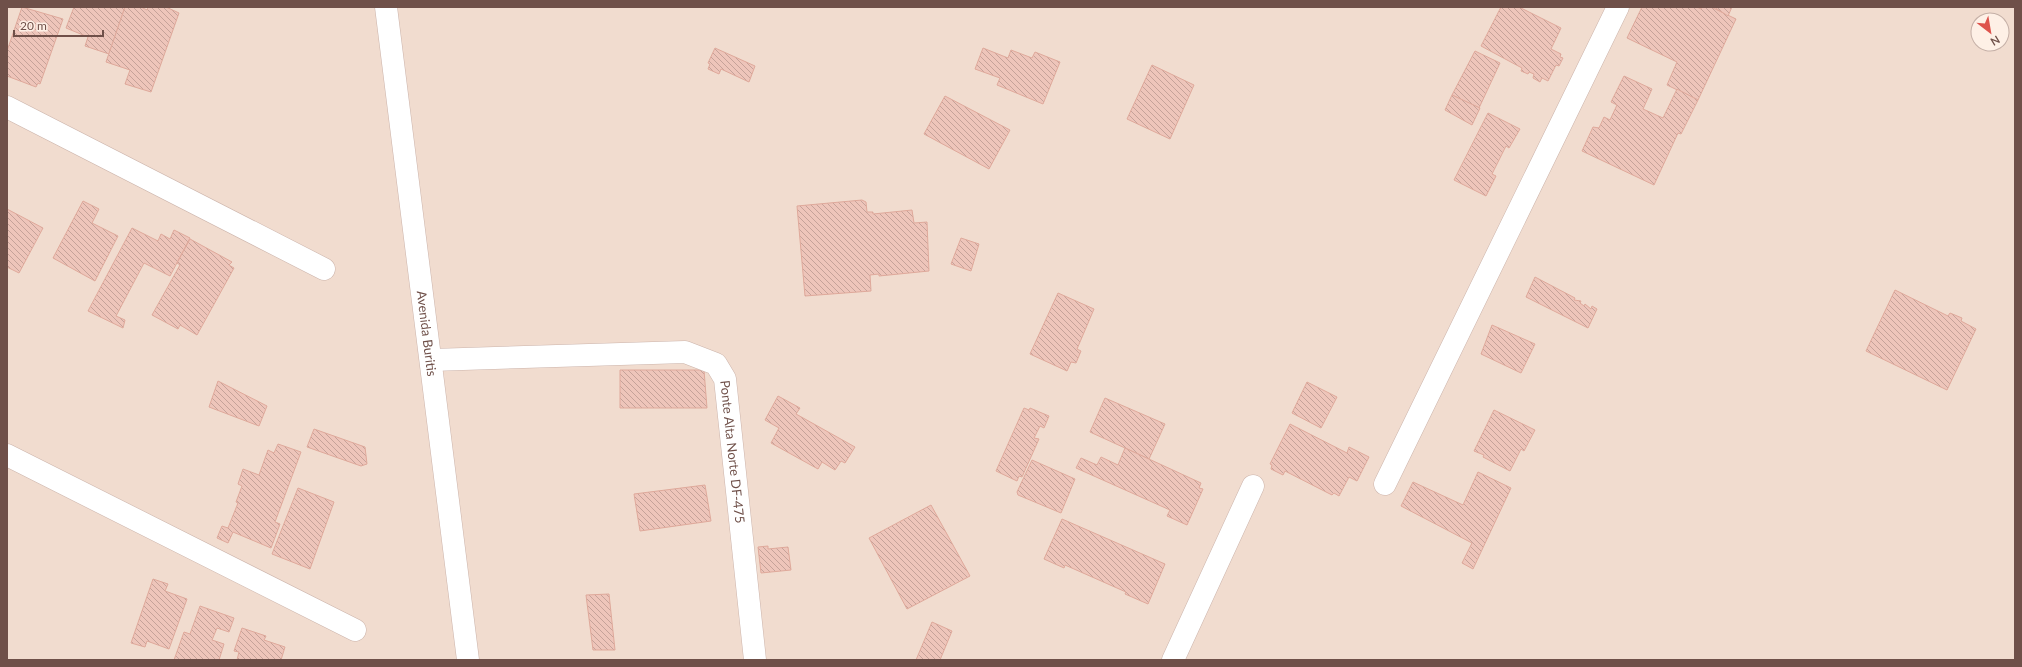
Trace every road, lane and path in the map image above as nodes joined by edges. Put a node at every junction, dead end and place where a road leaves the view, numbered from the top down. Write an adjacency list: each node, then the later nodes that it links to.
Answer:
1 (386, 7): 5 (street, Avenida Buritis)
2 (1618, 7): 7 (street)
3 (7, 107): 4 (street)
4 (324, 269)
5 (432, 360): 10 (street, Avenida Buritis); 11 (street, Ponte Alta Norte DF-475)
6 (7, 455): 9 (street)
7 (1385, 484)
8 (1253, 486): 12 (street)
9 (355, 630)
10 (468, 660)
11 (755, 660)
12 (1173, 660)

